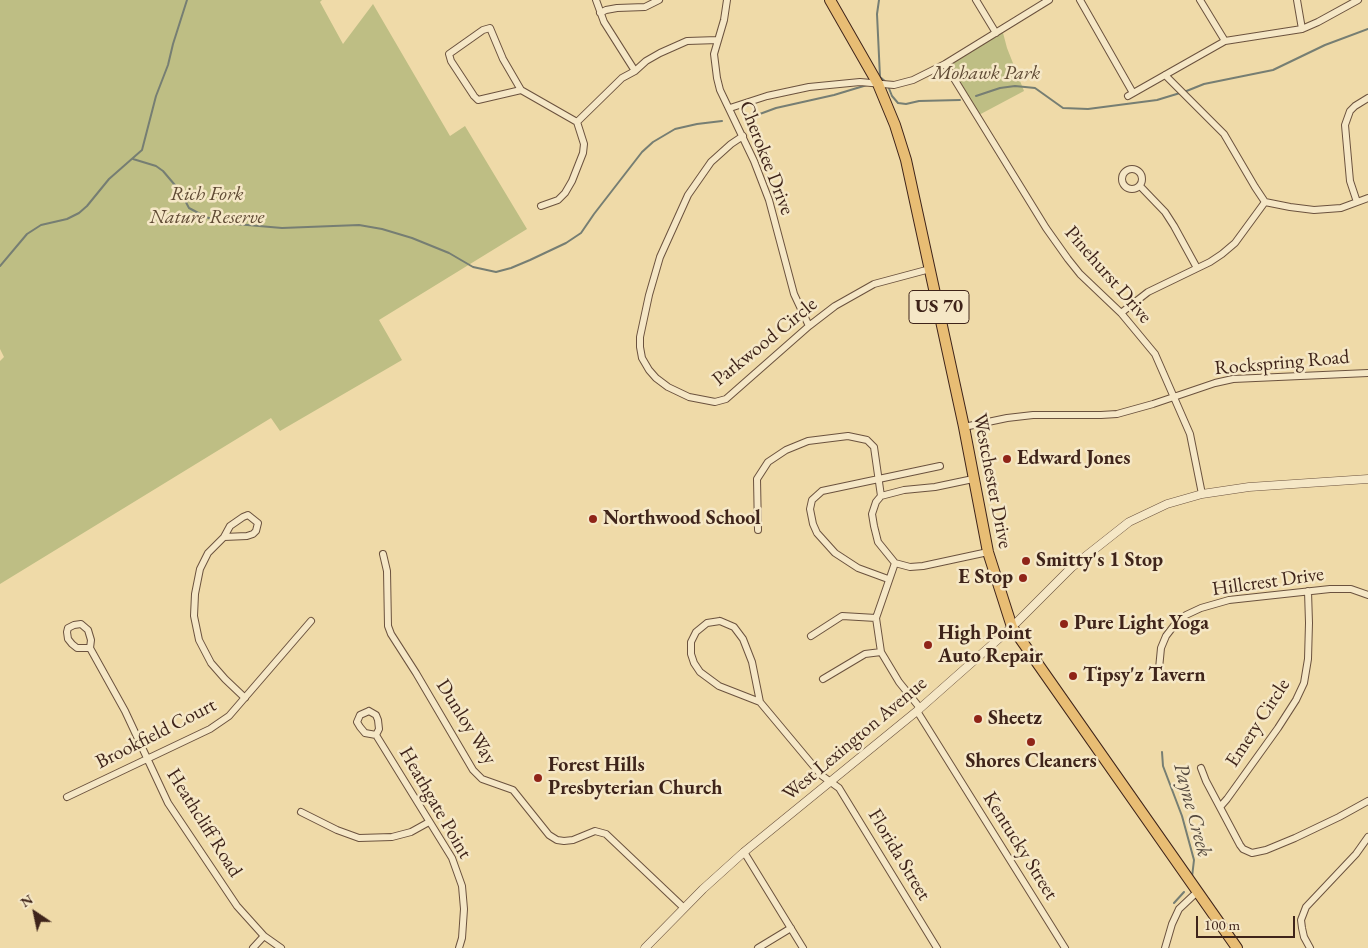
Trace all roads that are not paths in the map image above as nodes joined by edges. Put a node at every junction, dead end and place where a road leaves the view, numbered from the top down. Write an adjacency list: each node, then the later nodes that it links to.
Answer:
1 (596, 0): 11 (street)
2 (659, 0): 11 (street)
3 (727, 0): 14 (street, Cherokee Drive)
4 (830, 0): 19 (main road, Westchester Drive / US 70)
5 (976, 0): 13 (street)
6 (1049, 0): 13 (street)
7 (1080, 0): 18 (street)
8 (1200, 0): 15 (street)
9 (1297, 0): 12 (street)
10 (1358, 0): 12 (street)
11 (600, 13): 17 (street)
12 (1302, 29): 15 (street)
13 (996, 33): 16 (street)
14 (718, 40): 17 (street); 22 (street, Cherokee Drive)
15 (1225, 40): 18 (street)
16 (945, 64): 19 (street); 32 (street, Pinehurst Drive)
17 (635, 71): 23 (street)
18 (1165, 75): 27 (street)
19 (878, 84): 22 (street); 31 (main road, Westchester Drive / US 70)
20 (521, 90): 20 (street); 23 (street)
21 (1368, 98): 28 (street)
22 (730, 108): 24 (street, Cherokee Drive)
23 (577, 122): 29 (street)
24 (743, 136): 33 (street, Cherokee Drive); 33 (street, Parkwood Circle)
25 (1140, 186): 30 (street)
26 (1368, 198): 28 (street)
27 (1265, 202): 28 (street); 30 (street)
28 (1357, 202)
29 (541, 206)
30 (1196, 268): 32 (street)
31 (930, 269): 33 (street, Parkwood Circle); 36 (main road, Westchester Drive / US 70)
32 (1121, 314): 35 (street, Pinehurst Drive)
33 (809, 326)
34 (1368, 373): 35 (street, Rockspring Road)
35 (1174, 396): 36 (street, Rockspring Road); 41 (street, Pinehurst Drive)
36 (964, 427): 39 (main road, Westchester Drive / US 70)
37 (940, 466): 38 (street)
38 (878, 479): 42 (street); 43 (street); 48 (street)
39 (973, 479): 42 (street); 45 (main road, Westchester Drive / US 70)
40 (1368, 479): 41 (street, West Lexington Avenue)
41 (1202, 494): 53 (street, West Lexington Avenue)
42 (881, 496): 47 (street)
43 (758, 530)
44 (224, 537): 44 (street); 59 (street)
45 (988, 552): 47 (street); 53 (main road, Westchester Drive / US 70)
46 (383, 554): 74 (street, Dunloy Way)
47 (895, 563): 48 (street)
48 (888, 579): 51 (street)
49 (1308, 591): 50 (street, Hillcrest Drive); 58 (street, Hillcrest Drive); 68 (street, Emery Circle)
50 (1368, 594)
51 (876, 618): 54 (street); 56 (street)
52 (311, 621): 59 (street, Brookfield Court)
53 (1012, 627): 61 (street, West Lexington Avenue); 73 (main road, Westchester Drive / US 70)
54 (811, 636)
55 (90, 648): 63 (street, Heathcliff Road)
56 (881, 652): 57 (street); 61 (street, Kentucky Street)
57 (823, 679)
58 (1158, 679)
59 (245, 698): 63 (street, Brookfield Court)
60 (760, 702): 60 (street); 65 (street, Florida Street)
61 (918, 710): 65 (street, West Lexington Avenue); 84 (street, Kentucky Street)
62 (376, 735): 70 (street, Heathgate Point)
63 (147, 758): 66 (street, Brookfield Court); 76 (street, Heathcliff Road)
64 (1201, 768): 68 (street)
65 (830, 781): 72 (street, West Lexington Avenue); 83 (street, Florida Street)
66 (67, 797)
67 (1368, 801): 68 (street)
68 (1220, 806)
69 (301, 812): 70 (street)
70 (429, 822): 79 (street, Heathgate Point)
71 (1368, 837): 87 (street)
72 (744, 852): 74 (street, West Lexington Avenue); 75 (street)
73 (1197, 892): 85 (street); 86 (main road, Westchester Drive / US 70)
74 (684, 908): 80 (street, West Lexington Avenue)
75 (791, 928): 81 (street); 82 (street)
76 (264, 936): 77 (street); 78 (street, Heathcliff Road)
77 (253, 948)
78 (281, 948)
79 (459, 948)
80 (645, 948)
81 (758, 948)
82 (803, 948)
83 (937, 948)
84 (1065, 948)
85 (1165, 948)
86 (1237, 948)
87 (1310, 948)

